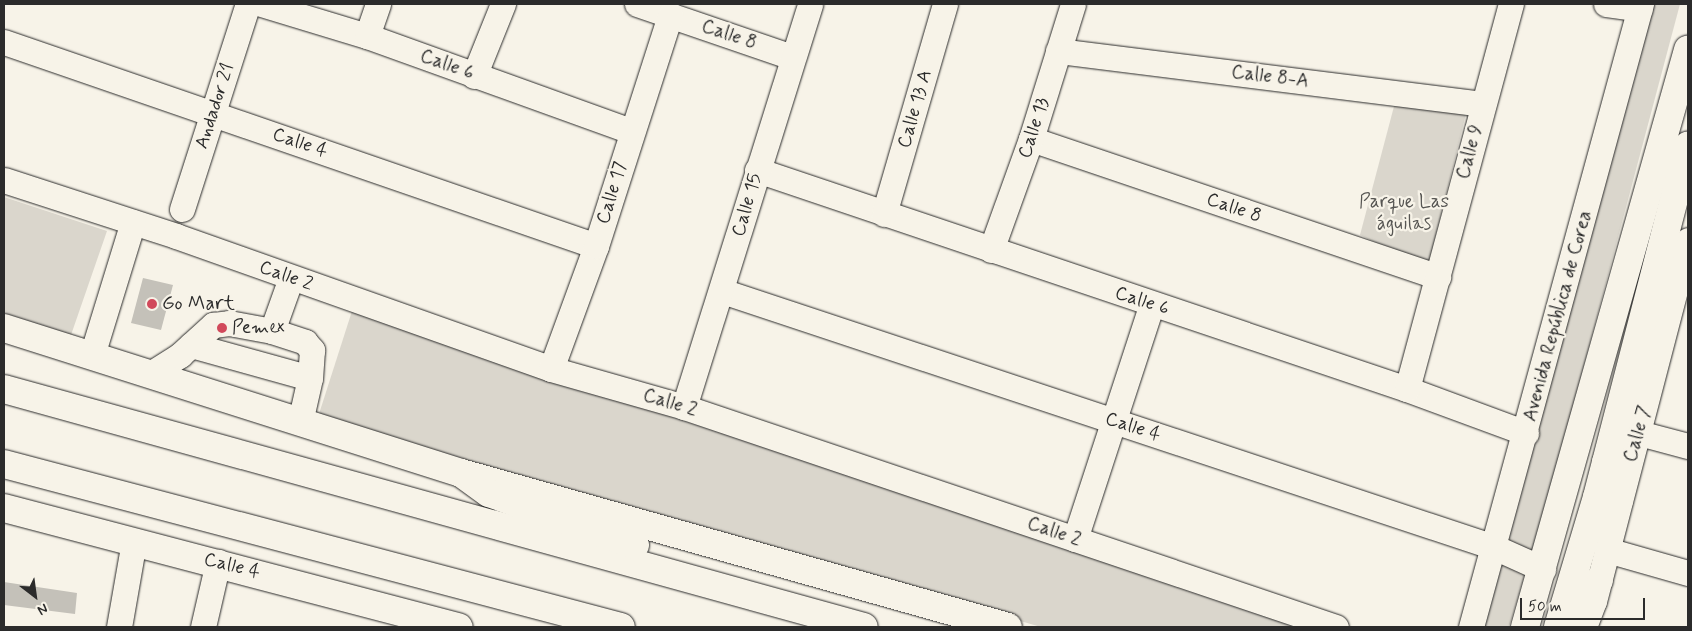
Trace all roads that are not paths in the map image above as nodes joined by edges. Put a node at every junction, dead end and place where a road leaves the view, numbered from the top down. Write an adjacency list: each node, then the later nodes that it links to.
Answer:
1 (248, 4): 20 (street, Andador 21)
2 (261, 4): 13 (street, Calle 6)
3 (378, 4): 13 (street)
4 (502, 4): 18 (street)
5 (637, 4): 12 (street, Calle 8)
6 (810, 4): 17 (street, Calle 15)
7 (945, 4): 27 (street, Calle 13 A)
8 (1073, 4): 16 (street, Calle 13)
9 (1511, 4): 19 (street, Calle 9)
10 (1606, 4): 11 (street)
11 (1640, 7): 50 (street, Avenida República de Corea)
12 (670, 15): 17 (street, Calle 8); 21 (street, Calle 17)
13 (367, 36): 18 (street, Calle 6)
14 (4, 42): 20 (street, Calle 4)
15 (1688, 50): 63 (main road)
16 (1058, 51): 19 (street, Calle 8-A); 22 (street, Calle 13)
17 (792, 57): 24 (street, Calle 15)
18 (474, 76): 21 (street, Calle 6)
19 (1482, 104): 33 (street, Calle 9)
20 (212, 112): 26 (street, Andador 21); 31 (street, Calle 4)
21 (631, 132): 31 (street, Calle 17)
22 (1031, 139): 32 (street, Calle 13); 33 (street, Calle 8)
23 (1688, 146): 30 (main road)
24 (757, 170): 27 (street, Calle 6); 35 (street, Calle 15)
25 (4, 180): 28 (street, Calle 2)
26 (182, 208)
27 (884, 214): 32 (street, Calle 6)
28 (133, 222): 34 (street, Calle 2); 41 (street)
29 (1688, 223): 30 (main road)
30 (1675, 242): 37 (street, Calle 7); 53 (main road)
31 (596, 246): 42 (street, Calle 17)
32 (991, 250): 36 (street, Calle 6)
33 (1438, 277): 46 (street, Calle 9)
34 (291, 278): 39 (street); 42 (street, Calle 2)
35 (722, 290): 47 (street, Calle 15); 48 (street, Calle 4)
36 (1152, 304): 46 (street, Calle 6); 48 (street)
37 (1679, 310): 51 (street, Calle 7)
38 (4, 328): 41 (main road)
39 (272, 331): 40 (street); 44 (street)
40 (191, 345): 43 (street); 44 (street)
41 (92, 355): 43 (main road)
42 (551, 369): 47 (street, Calle 2)
43 (150, 374): 49 (main road)
44 (310, 378): 49 (street)
45 (4, 389): 66 (main road)
46 (1407, 389): 50 (street, Calle 6)
47 (684, 407): 58 (street, Calle 2)
48 (1112, 420): 58 (street); 60 (street, Calle 4)
49 (300, 422): 55 (main road)
50 (1526, 432): 60 (street, Avenida República de Corea)
51 (1639, 433): 52 (street); 56 (street, Calle 7)
52 (1688, 446)
53 (1606, 462): 56 (main road); 76 (main road)
54 (4, 464): 70 (main road)
55 (461, 473): 66 (main road); 72 (main road)
56 (1619, 501): 61 (street, Calle 7)
57 (4, 508): 59 (main road, Calle 4)
58 (1074, 539): 73 (street, Calle 2)
59 (134, 541): 62 (main road, Calle 4); 67 (street)
60 (1494, 547): 63 (street, Calle 4); 74 (street, Avenida República de Corea)
61 (1607, 550): 64 (street); 65 (street, Calle 7)
62 (218, 562): 68 (street); 69 (main road, Calle 4)
63 (1543, 569): 75 (main road)
64 (1688, 573)
65 (1599, 580): 76 (main road); 77 (street, Calle 7)
66 (756, 595): 71 (main road)
67 (119, 627)
68 (203, 627)
69 (460, 627)
70 (621, 627)
71 (864, 627)
72 (1008, 627)
73 (1336, 627)
74 (1471, 627)
75 (1525, 627)
76 (1558, 627)
77 (1584, 627)

